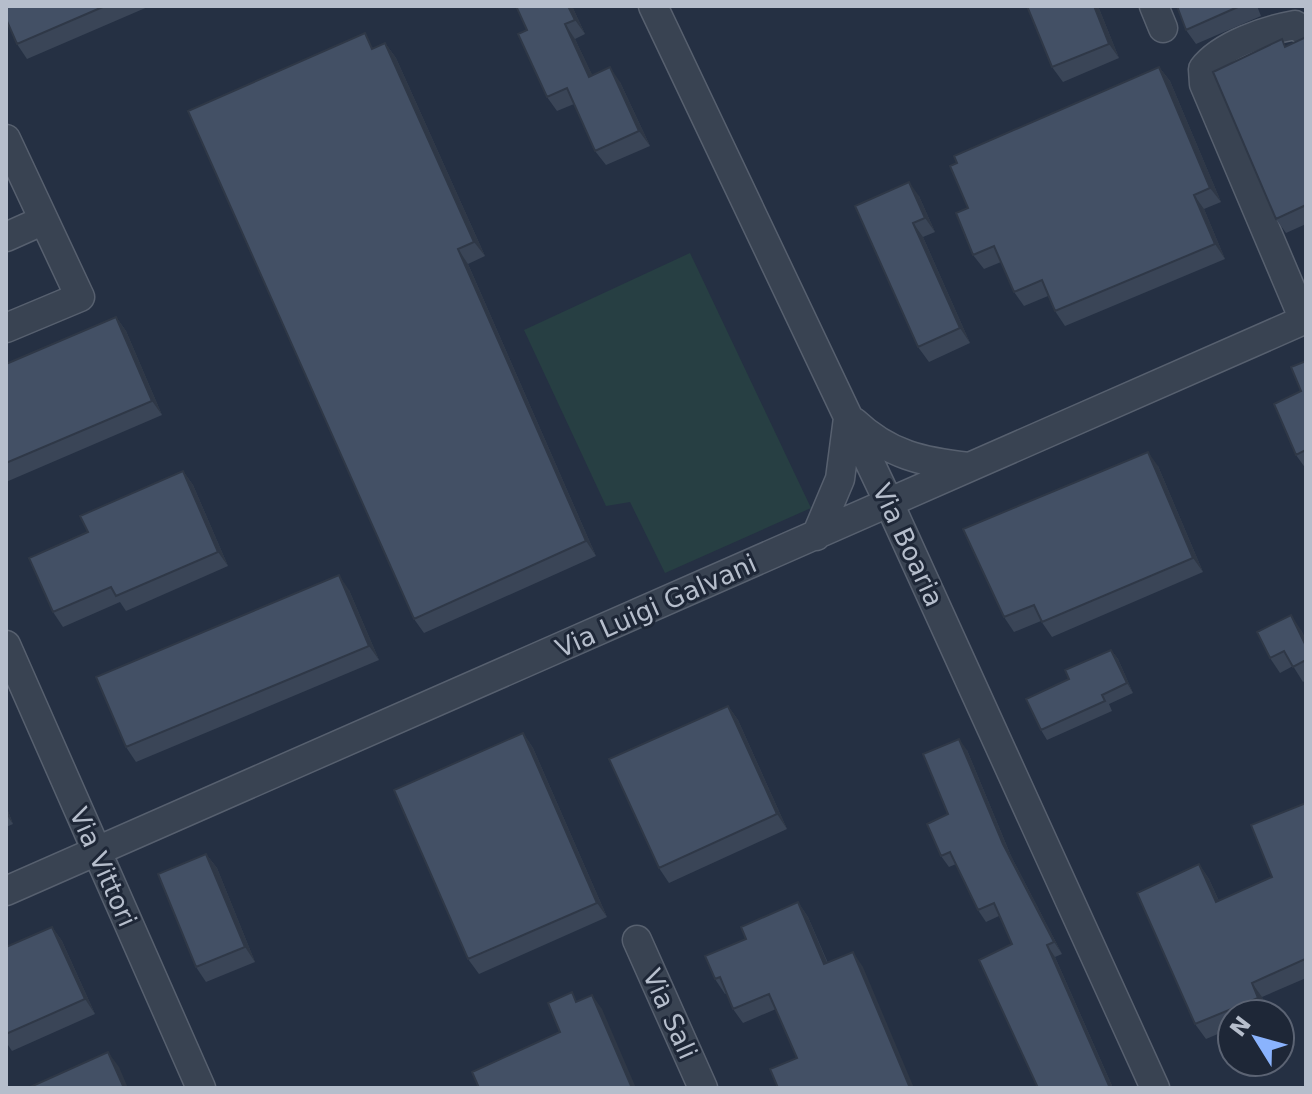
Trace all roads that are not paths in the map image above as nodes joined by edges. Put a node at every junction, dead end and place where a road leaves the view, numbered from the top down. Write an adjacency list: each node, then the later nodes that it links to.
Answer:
1 (658, 7): 8 (street, Via Boaria)
2 (1306, 32): 6 (street)
3 (6, 139): 4 (street)
4 (44, 220): 5 (street); 7 (street)
5 (6, 237)
6 (1305, 320): 9 (street, Via Luigi Galvani)
7 (6, 328)
8 (848, 416): 9 (street); 10 (street, Via Boaria); 11 (street)
9 (972, 467): 10 (street, Via Luigi Galvani)
10 (889, 503): 11 (street, Via Luigi Galvani); 18 (street, Via Boaria)
11 (816, 536): 13 (street, Via Luigi Galvani)
12 (6, 645): 13 (street, Via Vittori)
13 (96, 852): 14 (street, Via Luigi Galvani); 16 (street, Via Vittori)
14 (6, 891)
15 (637, 940): 17 (street, Via Sali)
16 (201, 1088)
17 (703, 1088)
18 (1155, 1088)

